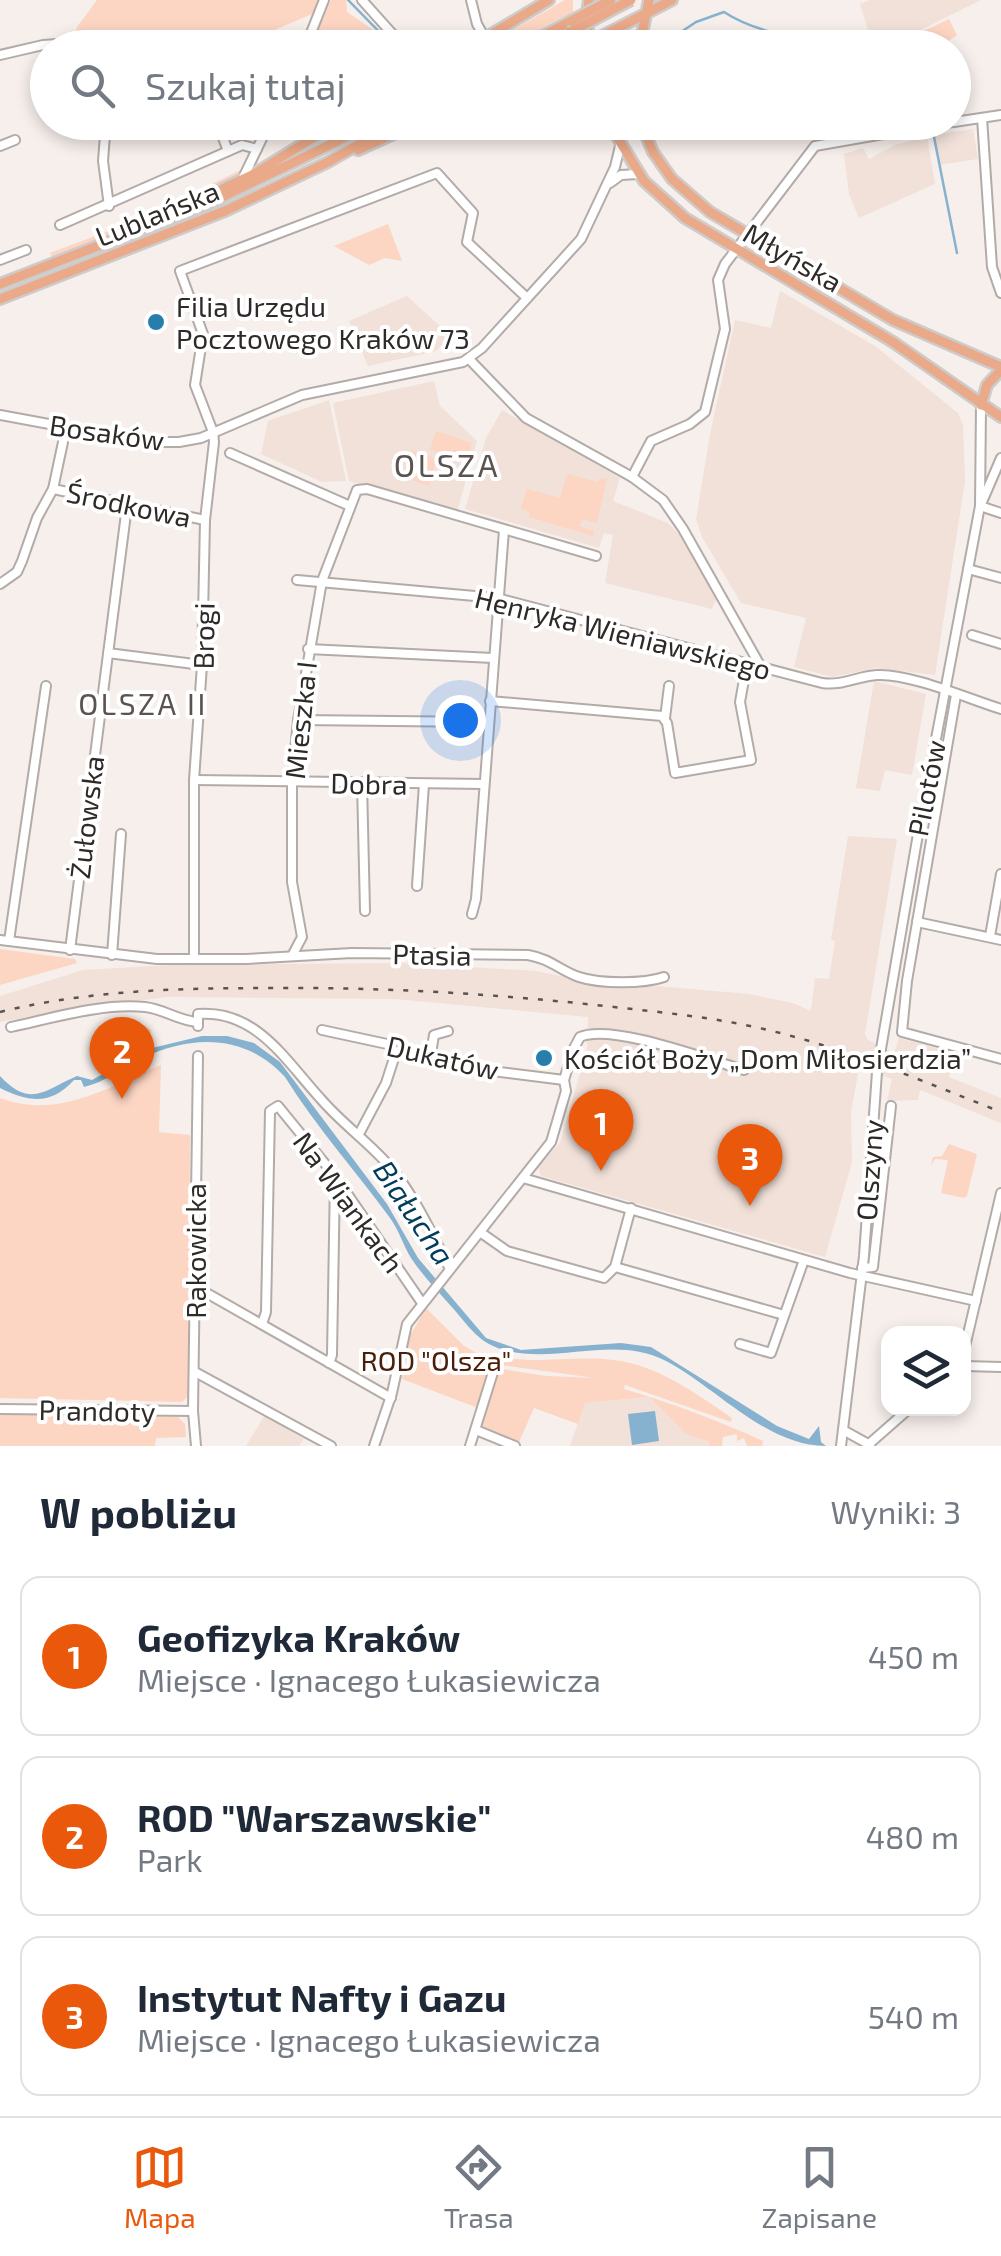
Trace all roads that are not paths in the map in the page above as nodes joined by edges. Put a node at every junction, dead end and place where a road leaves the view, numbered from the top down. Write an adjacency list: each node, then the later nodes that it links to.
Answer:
1 (324, 0): 11 (street)
2 (362, 0): 12 (street)
3 (471, 0): 13 (street)
4 (550, 0): 14 (main road)
5 (589, 0): 17 (main road)
6 (611, 0): 15 (main road, bridge)
7 (631, 0): 16 (main road, bridge)
8 (649, 0): 10 (main road)
9 (672, 0): 10 (main road)
10 (647, 14): 18 (main road); 19 (main road)
11 (312, 30)
12 (389, 30)
13 (480, 30)
14 (498, 30)
15 (553, 30)
16 (574, 30)
17 (587, 30)
18 (618, 30)
19 (643, 30)
20 (30, 47): 21 (street)
21 (0, 55)
22 (1001, 115): 23 (street)
23 (982, 118): 24 (street); 53 (street)
24 (971, 120)
25 (15, 140): 36 (street)
26 (105, 140): 45 (street)
27 (224, 140): 38 (street)
28 (262, 140): 39 (street)
29 (309, 140): 40 (main road, Lublańska)
30 (341, 140): 47 (main road, Lublańska)
31 (366, 140): 41 (main road, Lublańska)
32 (379, 140): 41 (main road, Lublańska)
33 (617, 140): 37 (main road, Młyńska)
34 (648, 140): 48 (main road, Młyńska)
35 (850, 140): 48 (street)
36 (0, 146)
37 (620, 146): 42 (main road, Młyńska); 44 (street)
38 (228, 151): 39 (street); 45 (street)
39 (256, 152): 40 (street); 43 (street)
40 (277, 159): 43 (main road, Lublańska)
41 (328, 162): 55 (main road, Lublańska)
42 (638, 174): 44 (street); 50 (main road, Młyńska)
43 (242, 180): 47 (main road, Lublańska)
44 (607, 186): 54 (street)
45 (108, 206): 46 (street)
46 (60, 225)
47 (134, 233): 52 (main road, Lublańska)
48 (749, 236): 50 (street); 57 (main road, Młyńska)
49 (26, 250): 51 (street)
50 (736, 251): 58 (main road, Młyńska); 65 (street)
51 (0, 260)
52 (0, 284)
53 (1001, 294)
54 (527, 298): 56 (street); 62 (street)
55 (0, 299)
56 (469, 359): 62 (street, Bosaków); 65 (street)
57 (1001, 368): 58 (main road)
58 (981, 406): 60 (main road, Młyńska); 69 (street, Pilotów)
59 (0, 415): 61 (street, Bosaków)
60 (1001, 418)
61 (66, 428): 62 (street, Bosaków); 66 (street)
62 (213, 432): 71 (street, Brogi)
63 (230, 452): 68 (street)
64 (1001, 458): 69 (street, Pilotów)
65 (632, 476): 87 (street)
66 (52, 488): 67 (street, Środkowa); 78 (street)
67 (127, 506): 71 (street, Środkowa); 83 (street, Żułowska)
68 (350, 506): 72 (street, Mieszka I); 77 (street, Mieszka I)
69 (980, 506): 70 (street); 74 (street, Pilotów)
70 (1001, 513)
71 (205, 520): 86 (street, Brogi)
72 (504, 530): 73 (street); 79 (street)
73 (596, 556)
74 (968, 568): 75 (street); 90 (street, Pilotów)
75 (1001, 578)
76 (297, 580): 77 (street, Henryka Wieniawskiego)
77 (322, 581): 79 (street, Henryka Wieniawskiego); 82 (street, Mieszka I)
78 (0, 584)
79 (497, 598): 84 (street); 85 (street, Henryka Wieniawskiego)
80 (972, 634): 81 (street)
81 (1001, 644)
82 (308, 648): 84 (street); 95 (street, Mieszka I)
83 (108, 653): 86 (street); 111 (street, Żułowska)
84 (493, 658): 92 (street)
85 (746, 663): 87 (street, Henryka Wieniawskiego); 94 (street)
86 (202, 666): 97 (street, Brogi)
87 (761, 667): 90 (street, Henryka Wieniawskiego)
88 (46, 686): 109 (street)
89 (669, 686): 94 (street)
90 (944, 691): 91 (street, Henryka Wieniawskiego); 124 (street, Pilotów)
91 (956, 695): 93 (street, Henryka Wieniawskiego); 107 (street, Pilotów)
92 (490, 701): 94 (street); 96 (street)
93 (1001, 709)
94 (665, 718)
95 (298, 720): 96 (street); 98 (street, Mieszka I)
96 (488, 722): 101 (street)
97 (194, 780): 98 (street, Dobra); 114 (street, Brogi)
98 (292, 782): 99 (street, Dobra); 112 (street, Mieszka I)
99 (362, 783): 100 (street, Dobra); 105 (street)
100 (424, 784): 101 (street, Dobra); 104 (street)
101 (483, 784): 106 (street)
102 (121, 834): 113 (street)
103 (1001, 874): 108 (street)
104 (417, 886)
105 (365, 911)
106 (472, 914)
107 (916, 922): 108 (street); 121 (street, Pilotów)
108 (990, 936): 110 (street)
109 (5, 940): 111 (street, Ptasia)
110 (1001, 940)
111 (70, 950): 113 (street, Ptasia)
112 (293, 954): 114 (street, Ptasia); 115 (street, Ptasia)
113 (112, 955): 114 (street, Ptasia)
114 (194, 959)
115 (664, 976)
116 (11, 1027): 127 (street)
117 (322, 1030): 119 (street, Dukatów)
118 (448, 1031): 122 (street)
119 (396, 1052): 122 (street, Dukatów); 127 (street)
120 (198, 1056): 137 (street, Rakowicka)
121 (1001, 1059)
122 (430, 1060): 125 (street, Dukatów)
123 (744, 1070): 125 (street)
124 (877, 1072): 136 (street, Olszyny)
125 (564, 1080): 129 (street)
126 (891, 1106): 136 (street, Olszyny)
127 (359, 1134): 135 (street)
128 (335, 1176): 138 (street, Na Wiankach); 141 (street, Na Wiankach); 144 (street)
129 (523, 1178): 131 (street); 132 (street)
130 (1001, 1193): 139 (street)
131 (631, 1208): 133 (street); 134 (street)
132 (480, 1232): 134 (street); 135 (street)
133 (804, 1260): 136 (street); 140 (street)
134 (615, 1267): 140 (street)
135 (448, 1272): 138 (street)
136 (862, 1272): 139 (street); 154 (street, Olszyny)
137 (196, 1287): 141 (street); 148 (street, Rakowicka)
138 (424, 1301): 149 (street)
139 (976, 1301): 142 (street)
140 (784, 1315): 143 (street)
141 (262, 1324): 144 (street)
142 (970, 1326)
143 (740, 1344)
144 (329, 1362): 149 (street)
145 (495, 1366): 153 (street)
146 (971, 1366): 147 (street)
147 (1001, 1367)
148 (195, 1372): 151 (street, Rakowicka); 157 (street)
149 (391, 1398): 158 (street)
150 (0, 1409): 151 (street, Prandoty)
151 (193, 1411): 156 (street, Rakowicka)
152 (902, 1416): 155 (street)
153 (476, 1430): 159 (street); 160 (street)
154 (842, 1438): 155 (street)
155 (871, 1445)
156 (196, 1446)
157 (331, 1446)
158 (374, 1446)
159 (470, 1446)
160 (515, 1446)

